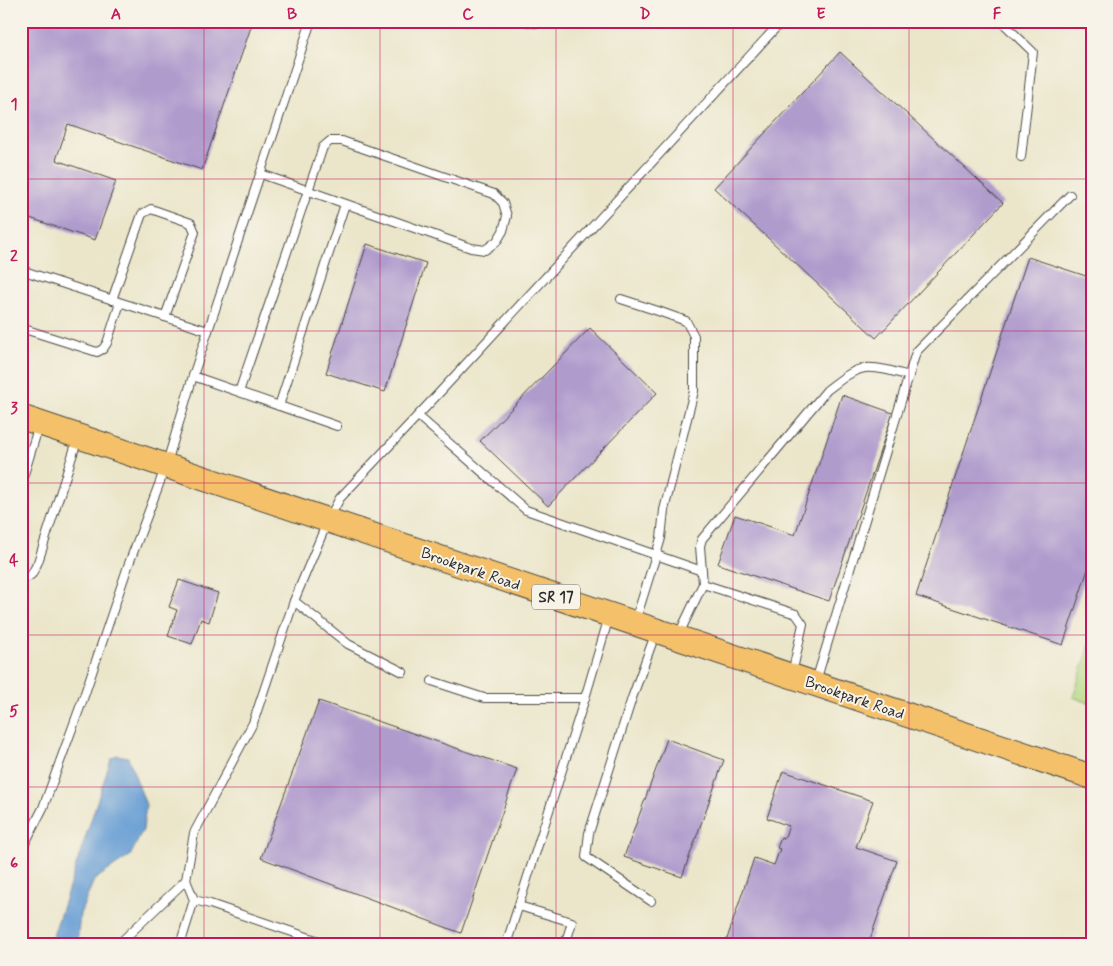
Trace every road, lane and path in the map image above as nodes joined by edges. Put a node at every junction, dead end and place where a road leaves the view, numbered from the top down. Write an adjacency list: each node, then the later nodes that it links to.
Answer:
1 (311, 21): 7 (lane)
2 (525, 21): 3 (lane)
3 (546, 21)
4 (782, 21): 21 (lane)
5 (1001, 21): 6 (lane)
6 (1021, 157)
7 (260, 174): 8 (lane); 16 (lane)
8 (308, 191): 10 (lane); 10 (lane); 19 (lane)
9 (1070, 196): 18 (lane)
10 (344, 204): 20 (lane)
11 (21, 270): 13 (lane)
12 (621, 299): 28 (lane)
13 (116, 301): 14 (lane); 14 (lane); 15 (lane)
14 (165, 317): 16 (lane)
15 (21, 328)
16 (208, 331): 17 (lane)
17 (193, 376): 19 (lane); 25 (lane)
18 (909, 376): 29 (lane); 38 (lane)
19 (239, 392): 20 (lane)
20 (279, 406): 23 (lane)
21 (418, 416): 27 (lane); 28 (lane)
22 (30, 420): 24 (main road, Brookpark Road / SR 17); 26 (lane)
23 (337, 426)
24 (79, 436): 25 (main road, Brookpark Road / SR 17); 30 (lane)
25 (166, 466): 27 (main road, Brookpark Road / SR 17); 41 (lane)
26 (21, 484)
27 (328, 520): 32 (lane); 33 (main road, Brookpark Road / SR 17)
28 (656, 555): 29 (lane); 34 (lane)
29 (702, 571): 31 (lane)
30 (21, 576)
31 (703, 584): 34 (lane); 36 (lane)
32 (294, 601): 35 (lane); 42 (lane)
33 (610, 615): 34 (main road, Brookpark Road / SR 17); 39 (lane)
34 (656, 630): 36 (main road, Brookpark Road / SR 17); 44 (lane)
35 (404, 672)
36 (792, 676): 38 (main road, Brookpark Road / SR 17)
37 (432, 681): 39 (lane)
38 (815, 684): 40 (main road, Brookpark Road / SR 17)
39 (585, 698): 45 (lane)
40 (1092, 777)
41 (21, 851)
42 (186, 880): 43 (lane); 47 (lane)
43 (194, 900): 46 (lane); 48 (lane)
44 (651, 901)
45 (519, 906): 49 (lane); 50 (lane)
46 (316, 940)
47 (121, 945)
48 (180, 945)
49 (506, 945)
50 (564, 945)

